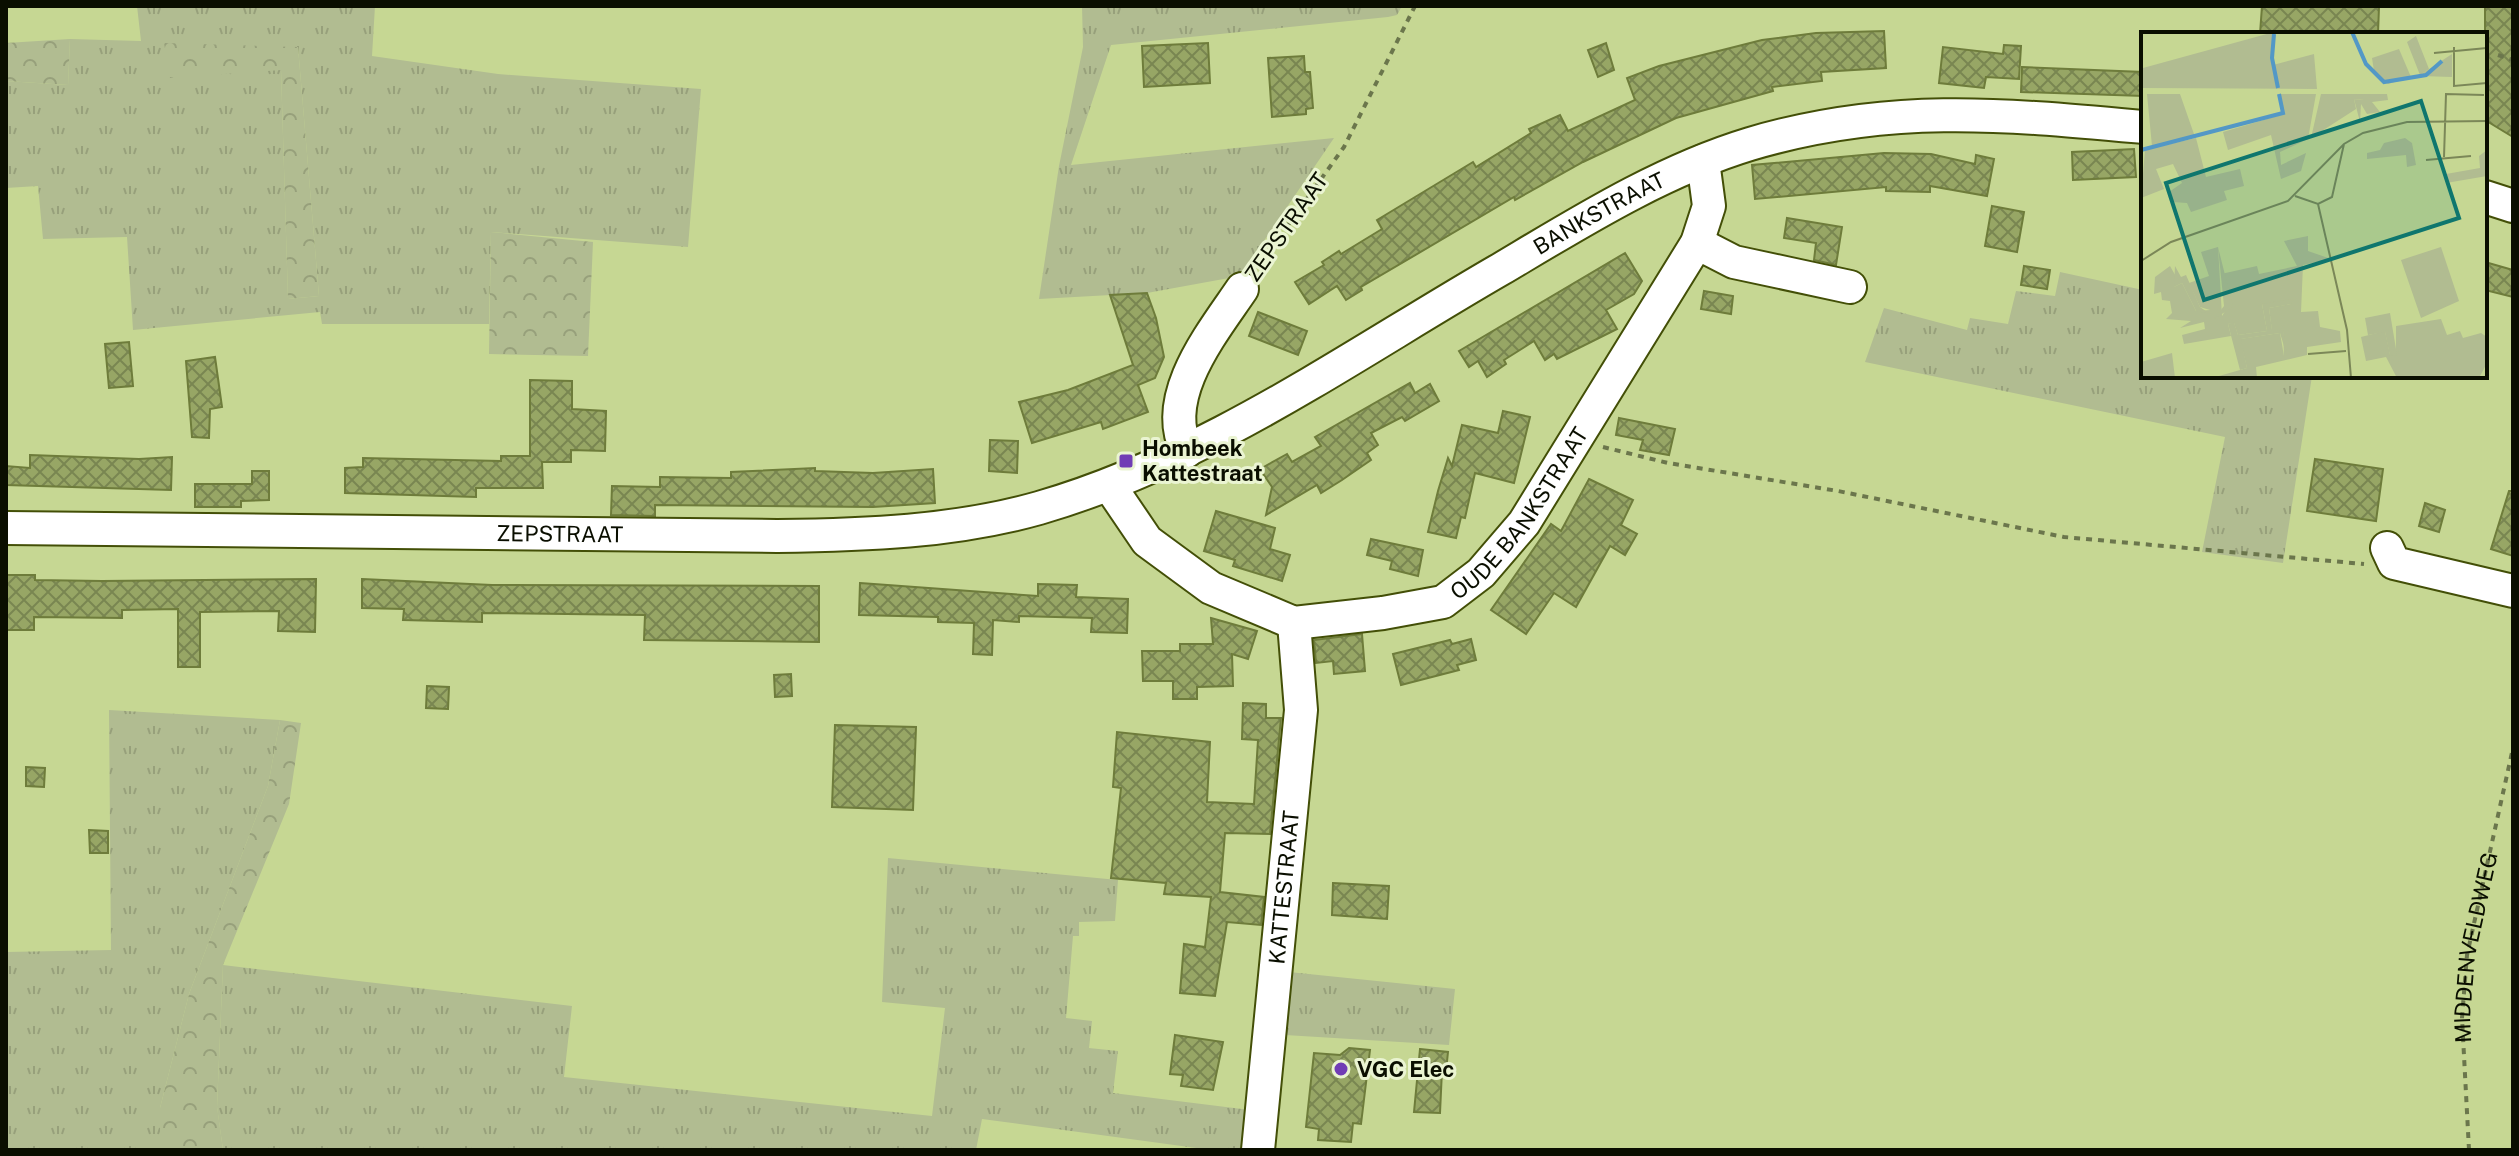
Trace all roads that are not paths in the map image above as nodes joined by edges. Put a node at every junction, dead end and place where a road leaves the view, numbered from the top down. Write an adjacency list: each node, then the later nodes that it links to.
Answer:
1 (2141, 127): 2 (street, BANKSTRAAT)
2 (1703, 161): 5 (street, OUDE BANKSTRAAT); 8 (street, BANKSTRAAT)
3 (2487, 198): 4 (street)
4 (2513, 206)
5 (1697, 243): 6 (street); 13 (street, OUDE BANKSTRAAT)
6 (1850, 287)
7 (1242, 289): 8 (street, ZEPSTRAAT)
8 (1187, 451): 9 (street, BANKSTRAAT)
9 (1109, 485): 10 (street, ZEPSTRAAT); 13 (street)
10 (6, 528)
11 (2378, 556): 12 (street)
12 (2513, 591)
13 (1294, 623): 14 (street, KATTESTRAAT)
14 (1258, 1150)

